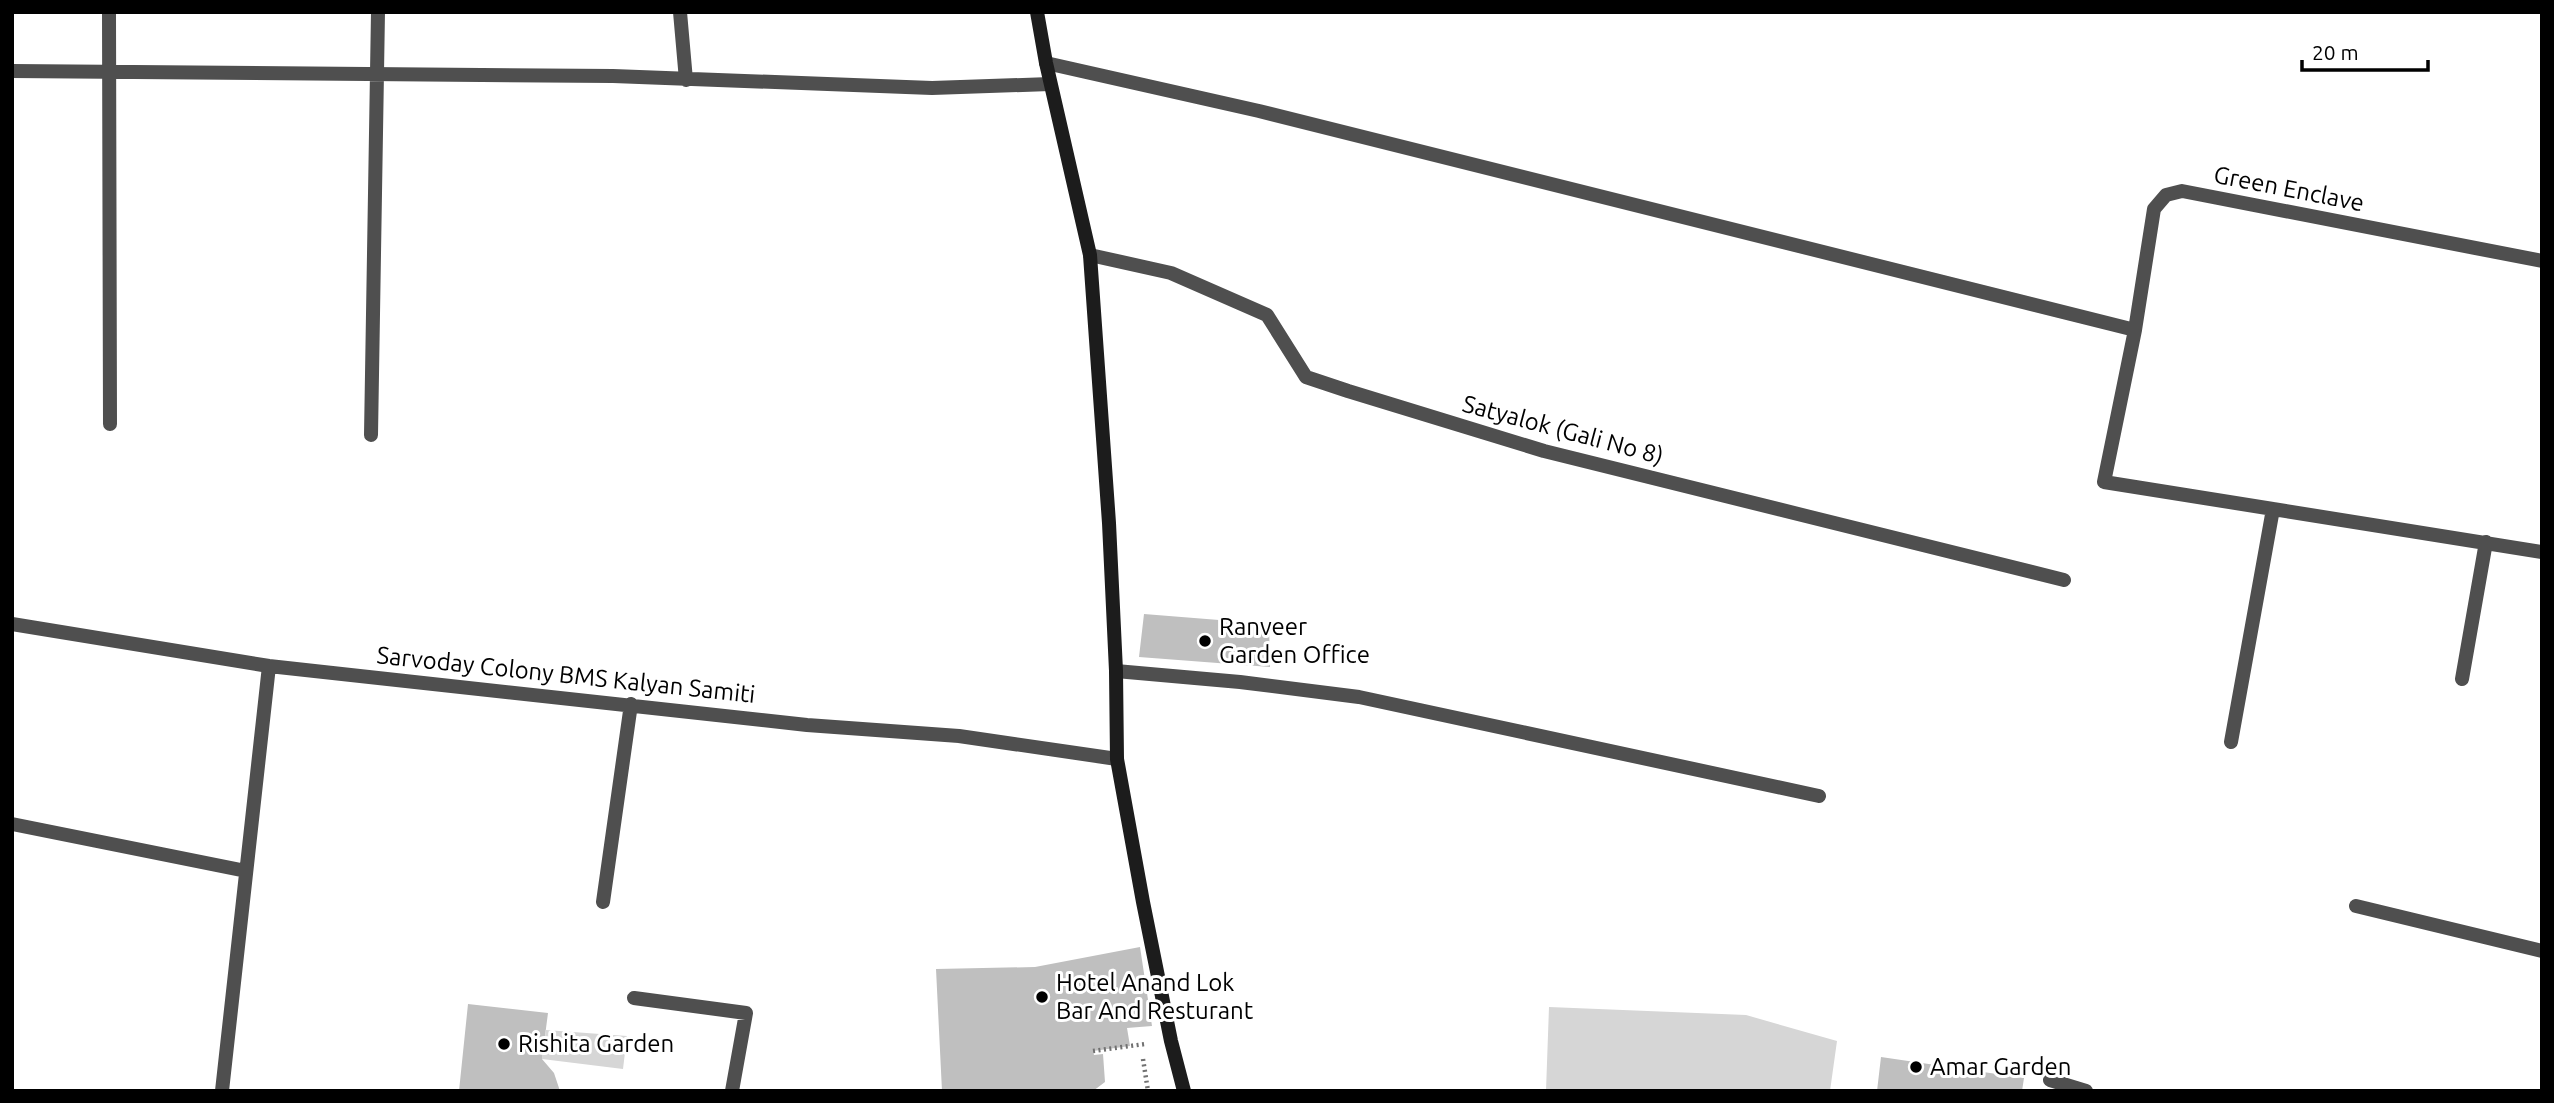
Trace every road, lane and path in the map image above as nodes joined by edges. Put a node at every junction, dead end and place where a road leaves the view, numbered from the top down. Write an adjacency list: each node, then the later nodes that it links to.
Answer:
1 (109, 12): 7 (street)
2 (378, 12): 8 (street)
3 (680, 12): 9 (street)
4 (1038, 12): 5 (street)
5 (1045, 64): 10 (street); 13 (street)
6 (12, 71): 7 (street)
7 (108, 72): 8 (street); 14 (street)
8 (377, 75): 9 (street); 15 (street)
9 (686, 80): 10 (street)
10 (1050, 85): 11 (street)
11 (1090, 255): 19 (street, Satyalok (Gali No 8)); 22 (street)
12 (2542, 261): 13 (street, Green Enclave)
13 (2135, 330): 16 (street, Green Enclave)
14 (110, 424)
15 (372, 435)
16 (2273, 509): 17 (street); 25 (street)
17 (2486, 542): 18 (street); 23 (street)
18 (2542, 552)
19 (2064, 580)
20 (12, 624): 21 (street, Sarvoday Colony BMS Kalyan Samiti)
21 (269, 666): 24 (street, Sarvoday Colony BMS Kalyan Samiti); 29 (street)
22 (1116, 671): 26 (street); 27 (street)
23 (2462, 679)
24 (631, 704): 26 (street, Sarvoday Colony BMS Kalyan Samiti); 30 (street)
25 (2231, 742)
26 (1117, 759): 34 (street)
27 (1819, 796)
28 (12, 824): 29 (street)
29 (246, 871): 37 (street)
30 (603, 902)
31 (2356, 906): 32 (street)
32 (2542, 951)
33 (634, 998): 38 (street)
34 (1171, 1041): 35 (path); 39 (street)
35 (1093, 1051)
36 (2050, 1080): 40 (street)
37 (222, 1091)
38 (732, 1091)
39 (1184, 1091)
40 (2086, 1091)

